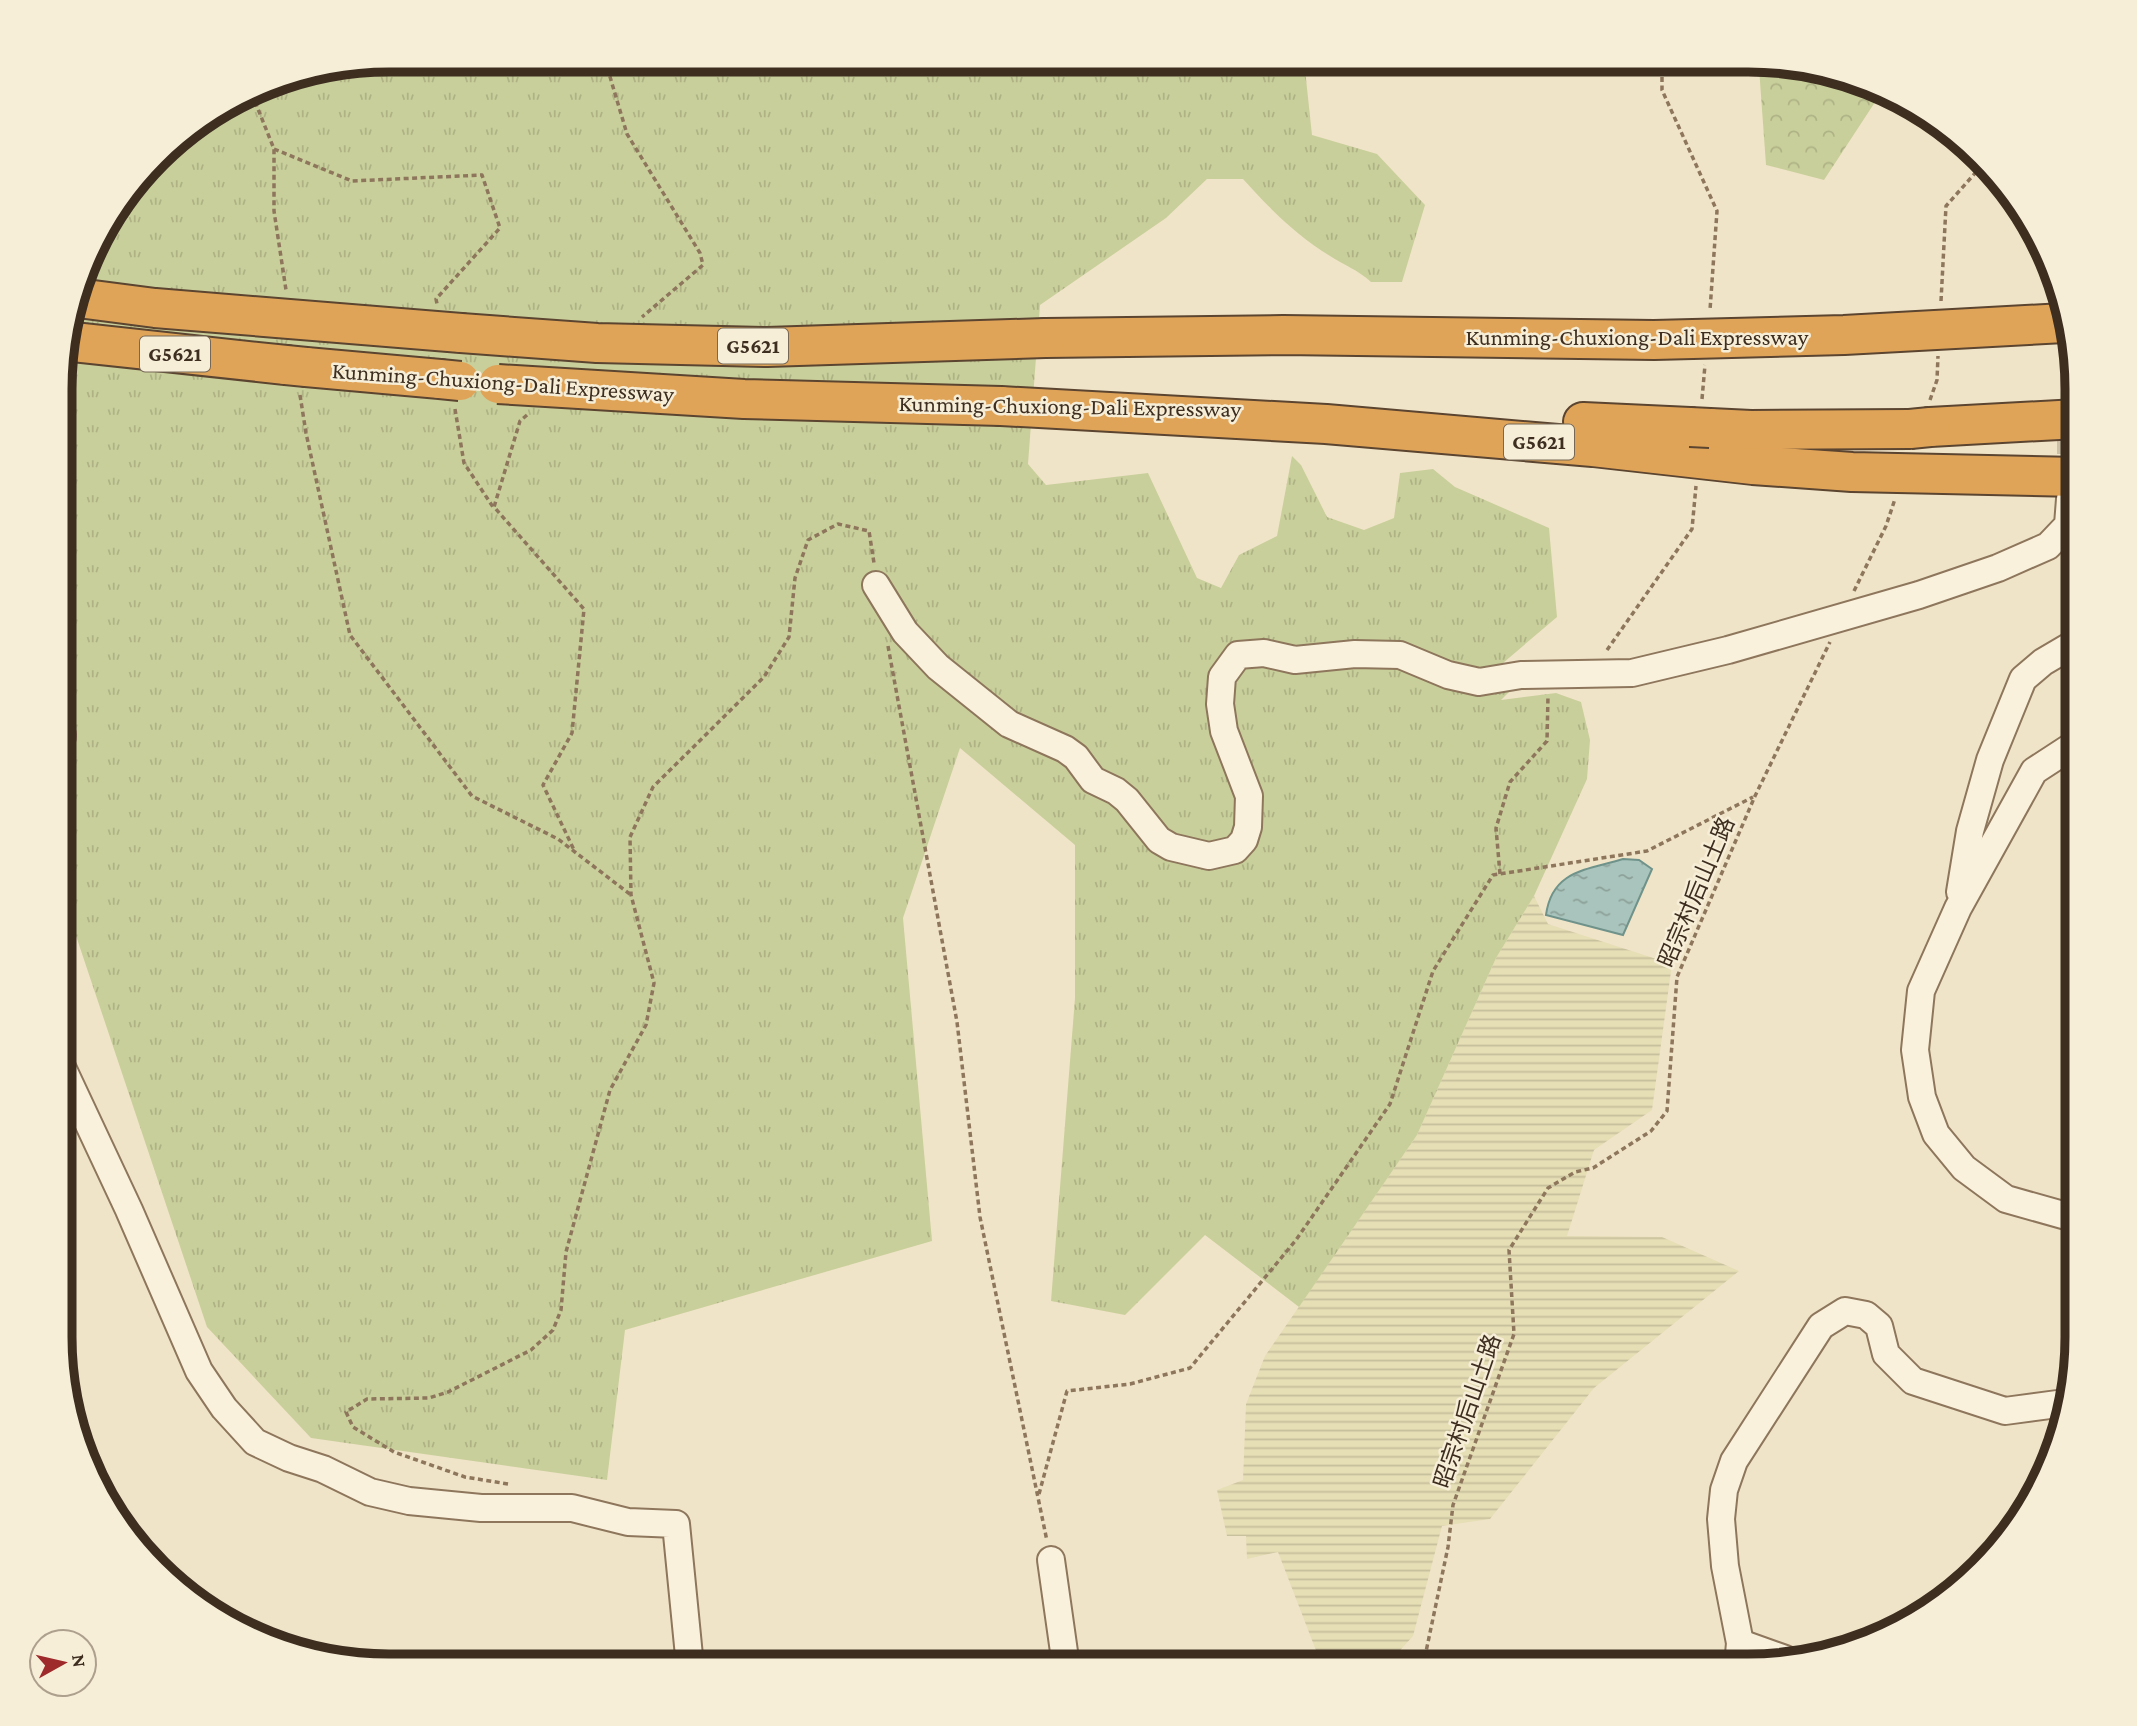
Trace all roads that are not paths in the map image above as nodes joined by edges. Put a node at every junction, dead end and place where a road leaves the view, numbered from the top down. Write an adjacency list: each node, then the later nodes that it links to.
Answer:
1 (85, 299): 2 (highway, Kunming-Chuxiong-Dali Expressway / G5621, bridge)
2 (2058, 323)
3 (75, 342): 4 (highway, Kunming-Chuxiong-Dali Expressway / G5621, bridge)
4 (1000, 406): 5 (highway, Kunming-Chuxiong-Dali Expressway / G5621); 6 (highway, G5621)
5 (2065, 420)
6 (2065, 487)
7 (2065, 532): 8 (street)
8 (876, 585)
9 (2065, 649): 11 (street)
10 (2065, 752): 11 (street)
11 (1958, 908): 13 (street)
12 (72, 1088): 16 (street)
13 (2065, 1216)
14 (2058, 1404): 18 (street)
15 (1051, 1560): 17 (street)
16 (689, 1654)
17 (1064, 1654)
18 (1739, 1654)

